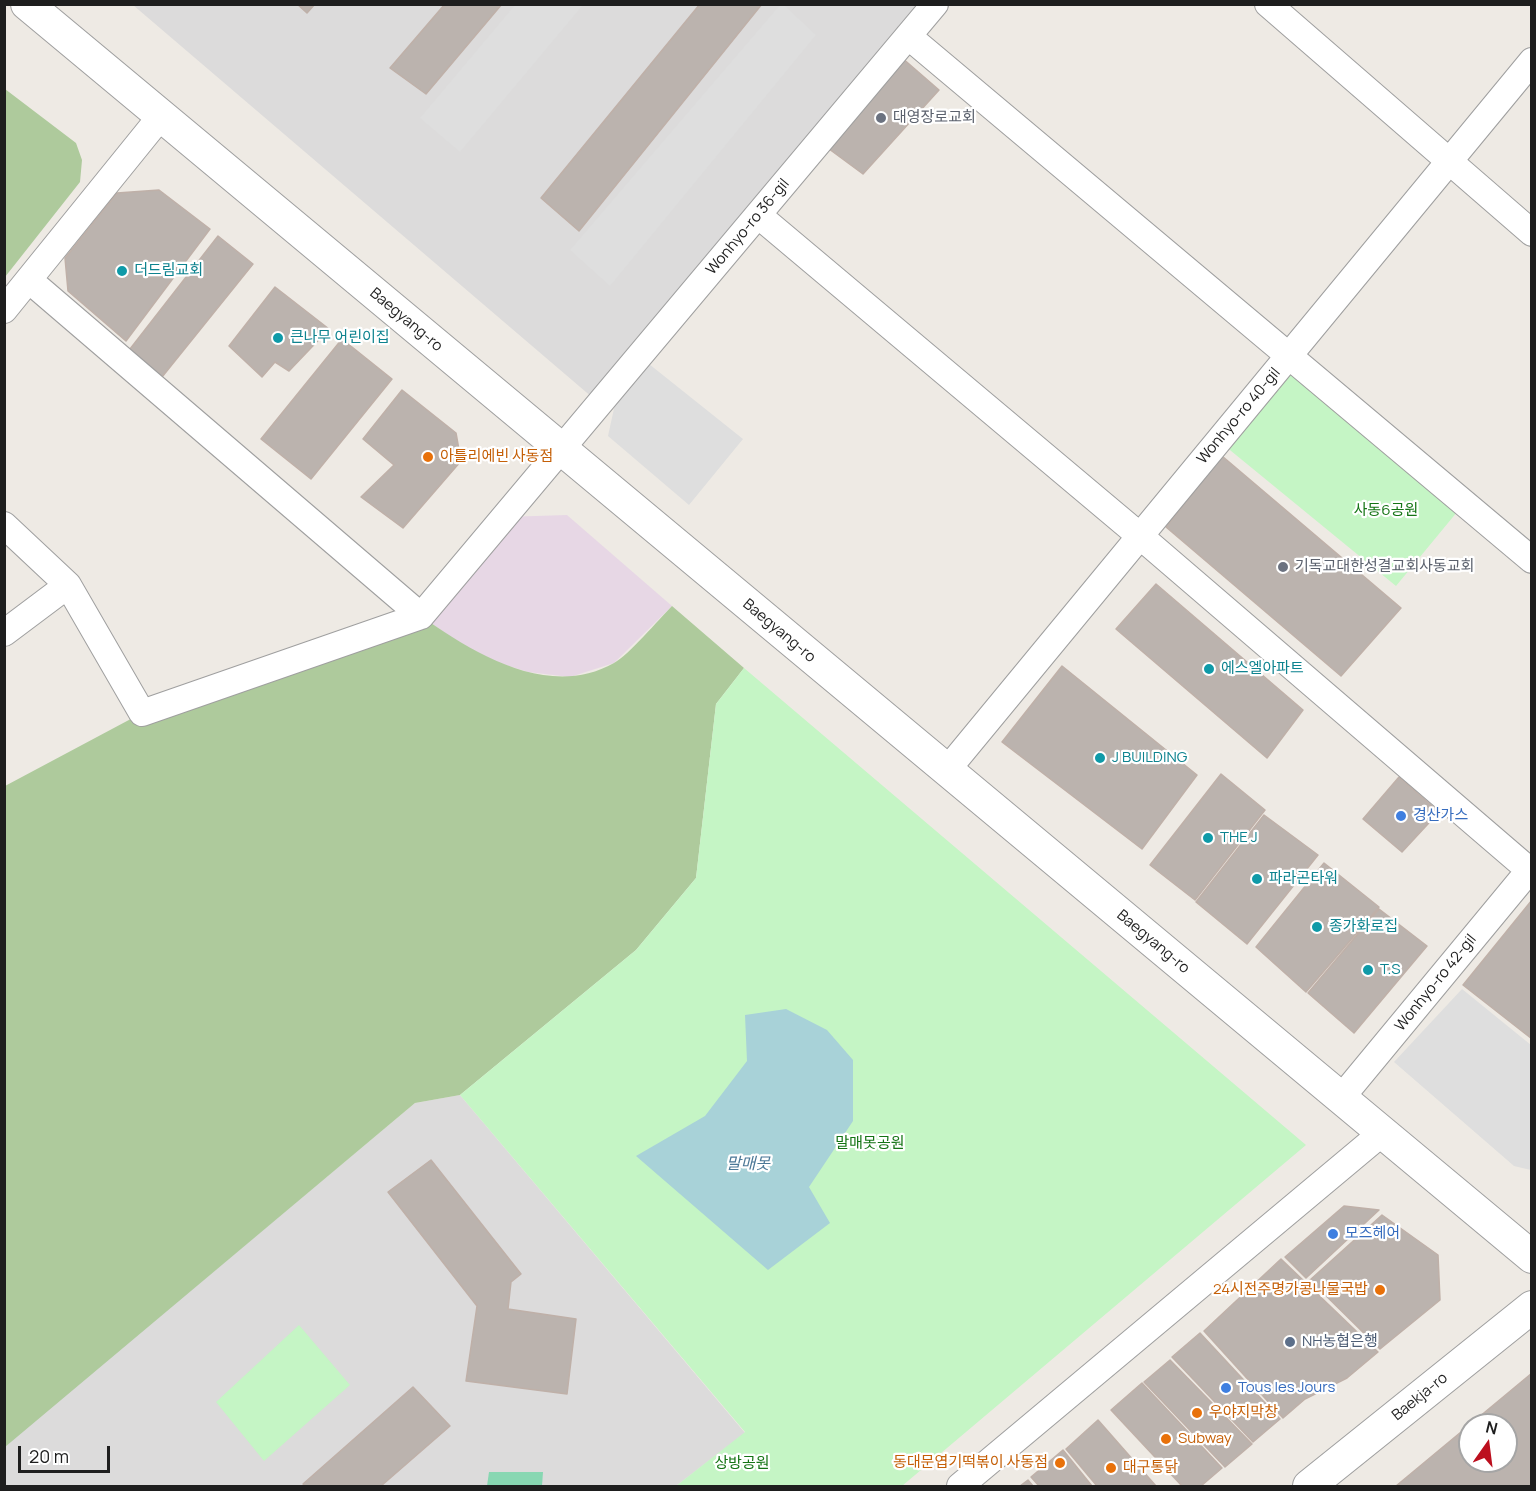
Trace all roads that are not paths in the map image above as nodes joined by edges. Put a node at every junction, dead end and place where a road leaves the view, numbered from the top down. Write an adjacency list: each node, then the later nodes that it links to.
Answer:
1 (27, 4): 6 (street, Baegyang-ro)
2 (934, 4): 4 (street, Wonhyo-ro 36-gil)
3 (1268, 4): 7 (street)
4 (908, 36): 8 (street, Wonhyo-ro 36-gil); 12 (street)
5 (1532, 61): 7 (street, Wonhyo-ro 40-gil)
6 (161, 116): 10 (street); 13 (street, Baegyang-ro)
7 (1449, 161): 9 (street); 12 (street, Wonhyo-ro 40-gil)
8 (758, 215): 13 (street, Wonhyo-ro 36-gil); 15 (street)
9 (1532, 233)
10 (29, 280): 11 (street); 18 (street)
11 (4, 310)
12 (1289, 356): 15 (street, Wonhyo-ro 40-gil); 16 (street)
13 (562, 449): 18 (street, Wonhyo-ro 36-gil); 20 (street, Baegyang-ro)
14 (4, 525): 17 (street)
15 (1140, 536): 20 (street, Wonhyo-ro 40-gil); 21 (street)
16 (1532, 560)
17 (68, 585): 18 (street); 19 (street)
18 (421, 616)
19 (4, 633)
20 (947, 770): 22 (street, Baegyang-ro)
21 (1530, 869): 22 (street, Wonhyo-ro 42-gil)
22 (1341, 1098): 23 (street, Baegyang-ro)
23 (1382, 1133): 24 (street, Baegyang-ro); 26 (street)
24 (1532, 1257)
25 (1532, 1306): 27 (street, Baekja-ro)
26 (960, 1486)
27 (1309, 1486)

